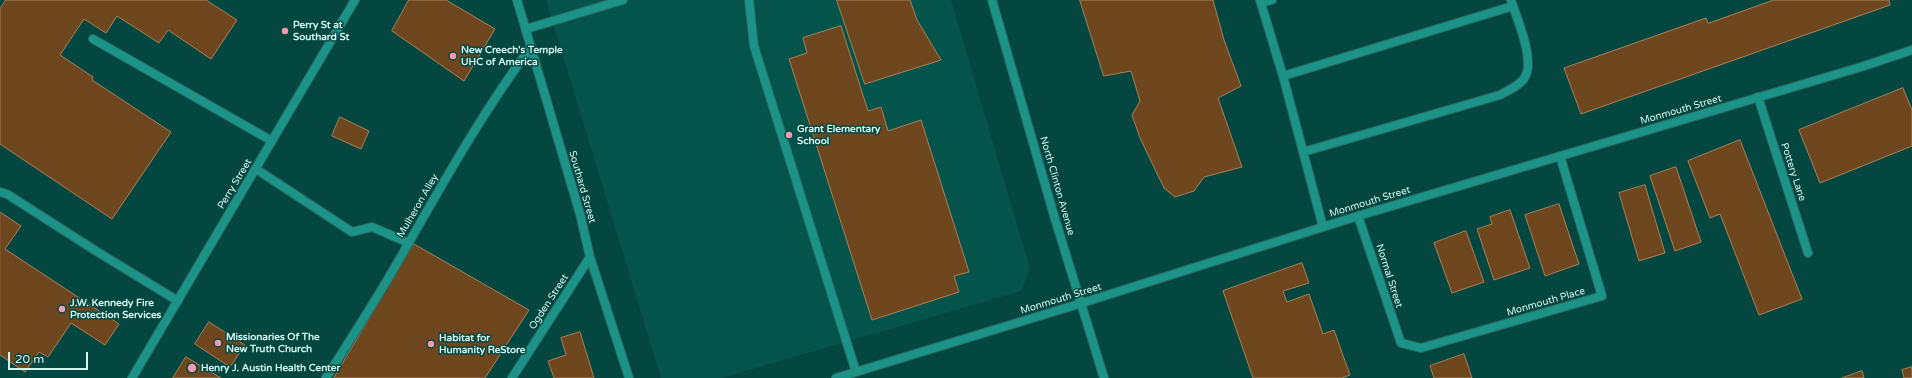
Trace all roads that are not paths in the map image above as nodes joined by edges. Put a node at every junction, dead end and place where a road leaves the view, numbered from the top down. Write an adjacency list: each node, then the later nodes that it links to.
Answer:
1 (517, 0): 9 (street, Southard Street)
2 (623, 0): 9 (street)
3 (749, 0): 28 (street)
4 (992, 0): 26 (street, North Clinton Avenue)
5 (1272, 0): 7 (street)
6 (353, 1): 15 (street, Perry Street)
7 (1261, 2): 13 (street)
8 (1512, 3): 13 (street); 16 (street)
9 (526, 29): 11 (street, Southard Street)
10 (93, 38): 15 (street)
11 (531, 47): 22 (street, Mulheron Alley); 24 (street, Southard Street)
12 (1912, 50): 14 (street, Monmouth Street)
13 (1283, 76): 16 (street)
14 (1758, 97): 17 (street, Monmouth Street); 23 (street, Pottery Lane)
15 (272, 141): 18 (street, Perry Street)
16 (1303, 152): 21 (street)
17 (1560, 156): 20 (street, Monmouth Street); 27 (street, Monmouth Place)
18 (256, 169): 22 (street); 25 (street, Perry Street)
19 (0, 192): 25 (street)
20 (1358, 216): 21 (street, Monmouth Street); 27 (street, Normal Street)
21 (1323, 226): 26 (street, Monmouth Street)
22 (408, 243): 30 (street, Mulheron Alley)
23 (1808, 253)
24 (590, 257): 31 (street, Ogden Street); 32 (street, Southard Street)
25 (178, 301): 29 (street, Perry Street)
26 (1082, 303): 28 (street, Monmouth Street); 34 (street, North Clinton Avenue)
27 (1401, 343)
28 (856, 372): 33 (street, Monmouth Street)
29 (132, 378)
30 (326, 378)
31 (512, 378)
32 (629, 378)
33 (836, 378)
34 (1104, 378)

